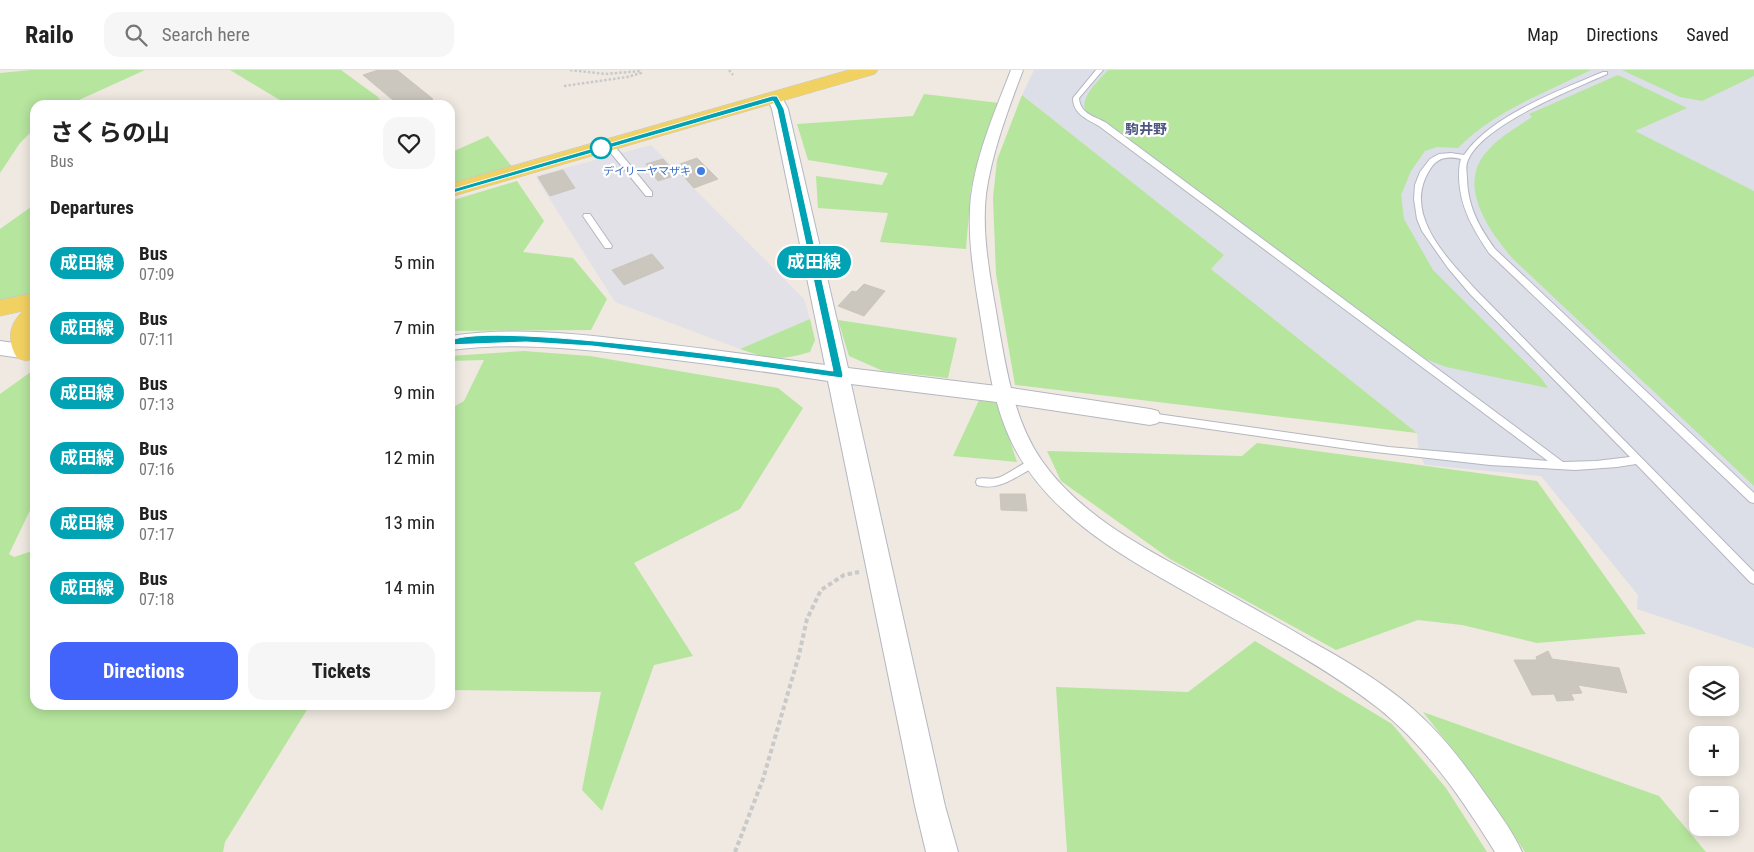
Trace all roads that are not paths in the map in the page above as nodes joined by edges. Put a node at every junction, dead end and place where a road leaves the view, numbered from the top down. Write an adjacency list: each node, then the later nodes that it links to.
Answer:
1 (869, 70): 5 (main road)
2 (1017, 70): 20 (street)
3 (1100, 70): 24 (lane)
4 (1605, 72): 7 (lane)
5 (775, 98): 6 (main road); 19 (street)
6 (609, 145): 8 (main road); 9 (lane)
7 (1465, 157): 22 (lane); 26 (lane)
8 (455, 190)
9 (649, 194)
10 (587, 216): 11 (lane)
11 (608, 246)
12 (30, 302): 13 (main road)
13 (0, 308)
14 (30, 320): 17 (main road)
15 (455, 342): 19 (street)
16 (0, 348): 18 (street)
17 (30, 350)
18 (30, 352)
19 (838, 375): 20 (street); 28 (street)
20 (1005, 395): 21 (street); 23 (street)
21 (1150, 418): 24 (lane)
22 (1638, 460): 24 (lane); 27 (lane)
23 (1033, 463): 25 (lane); 29 (street)
24 (1560, 465)
25 (981, 482)
26 (1754, 499)
27 (1754, 579)
28 (942, 852)
29 (1509, 852)

